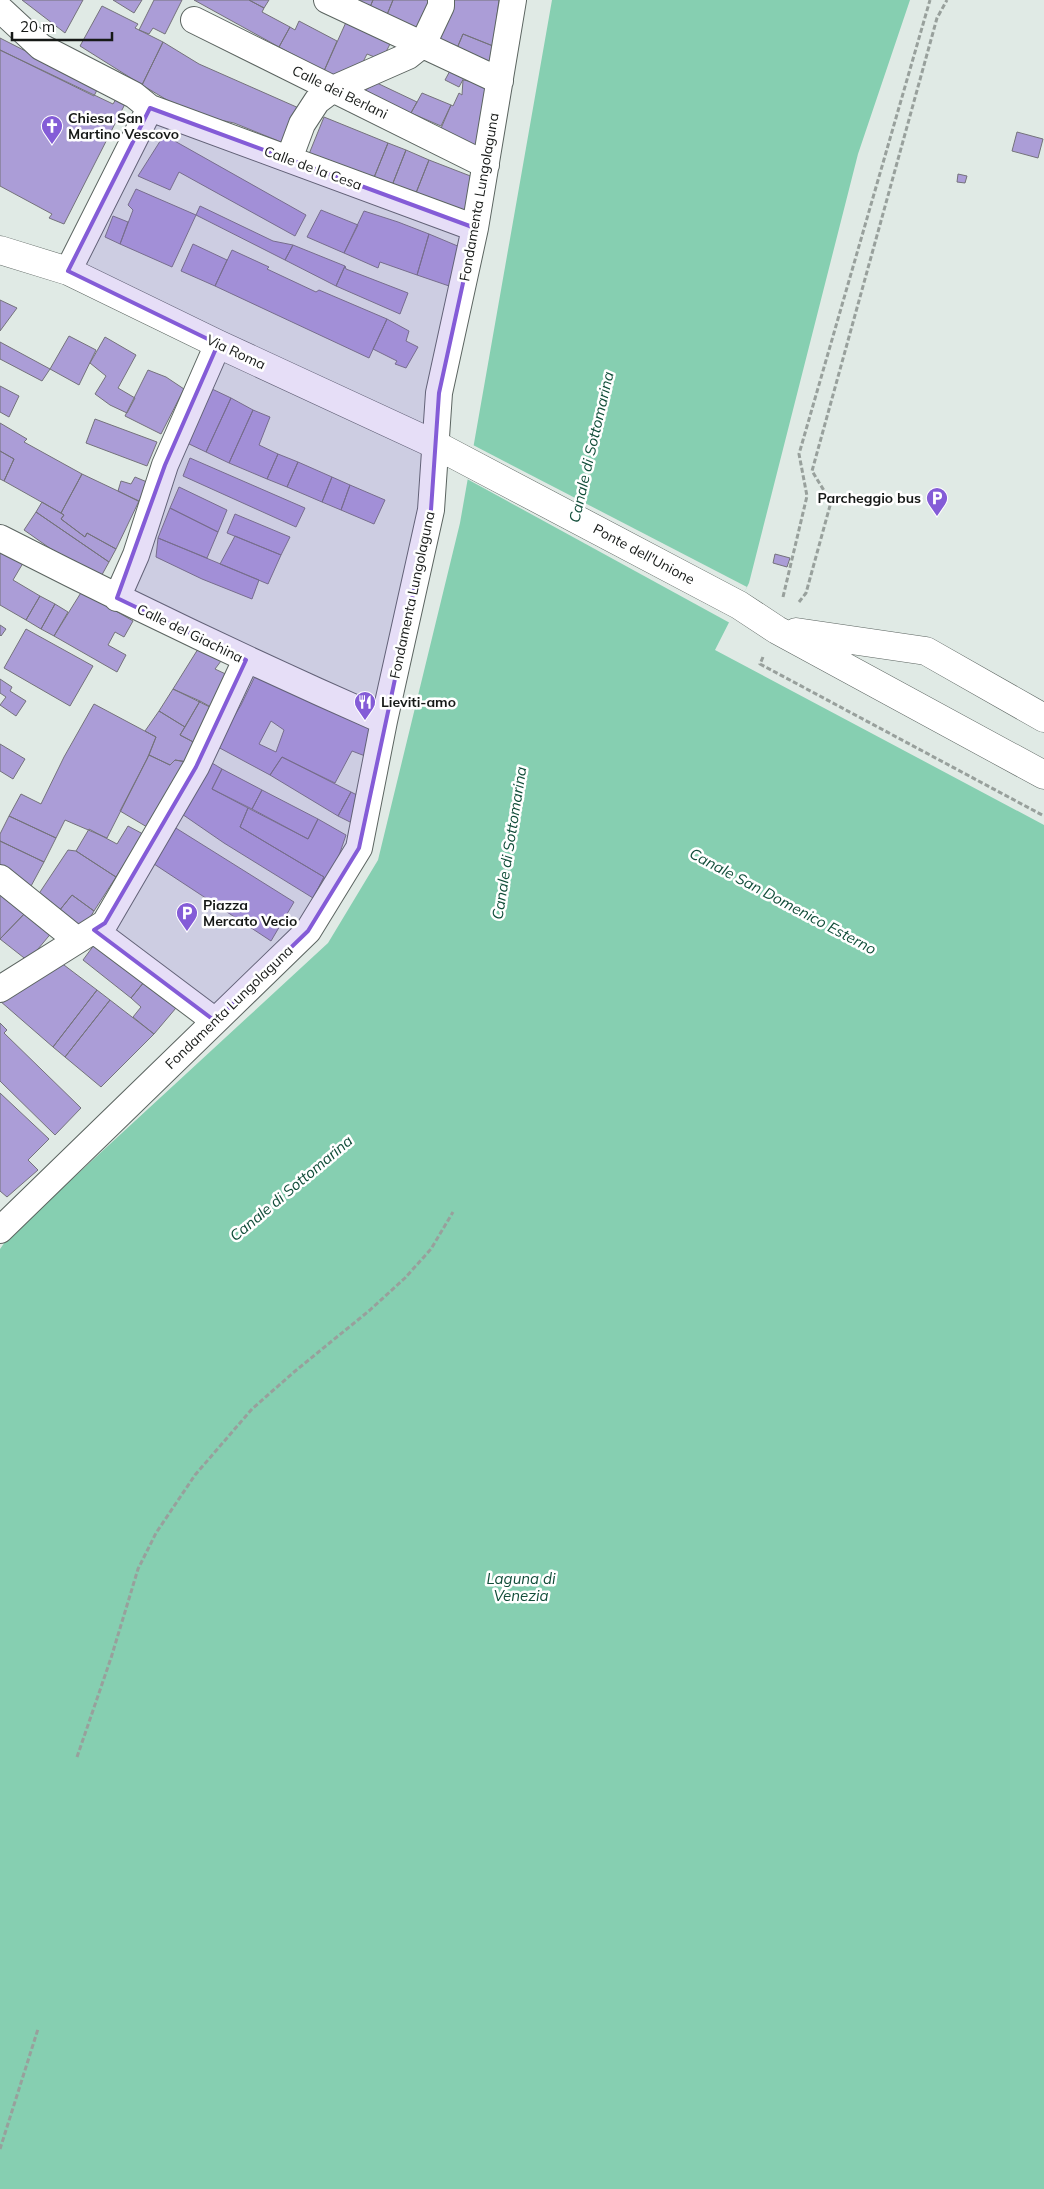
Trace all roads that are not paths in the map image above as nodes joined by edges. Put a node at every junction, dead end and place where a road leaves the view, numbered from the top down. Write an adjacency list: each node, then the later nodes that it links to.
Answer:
1 (327, 0): 6 (street)
2 (441, 0): 6 (street)
3 (513, 0): 7 (street, Fondamenta Lungolaguna)
4 (0, 9): 9 (street, Calle de la Cesa)
5 (194, 20): 8 (street, Calle dei Berlani)
6 (423, 44): 7 (street); 8 (street)
7 (500, 80): 11 (street, Fondamenta Lungolaguna)
8 (333, 89): 10 (street); 11 (street, Calle dei Berlani)
9 (150, 108): 10 (street, Calle de la Cesa); 14 (street)
10 (289, 159): 12 (street, Calle de la Cesa)
11 (486, 165): 12 (street, Fondamenta Lungolaguna)
12 (475, 228): 16 (street, Fondamenta Lungolaguna)
13 (0, 250): 14 (street, Via Roma)
14 (68, 271): 15 (street, Via Roma)
15 (218, 344): 16 (street, Via Roma); 19 (street)
16 (434, 444): 17 (street, Via Roma); 23 (street, Fondamenta Lungolaguna)
17 (470, 462): 20 (street, Ponte dell'Unione)
18 (0, 538): 19 (street, Calle del Giachina)
19 (117, 598): 21 (street, Calle del Giachina)
20 (778, 630): 22 (street); 24 (street, Ponte dell'Unione)
21 (246, 660): 23 (street, Calle del Giachina); 26 (street)
22 (1044, 718)
23 (384, 721): 28 (street, Fondamenta Lungolaguna)
24 (1044, 775)
25 (0, 878): 26 (street)
26 (86, 935): 27 (street); 28 (street)
27 (0, 989)
28 (215, 1021): 29 (street, Fondamenta Lungolaguna)
29 (0, 1230)

